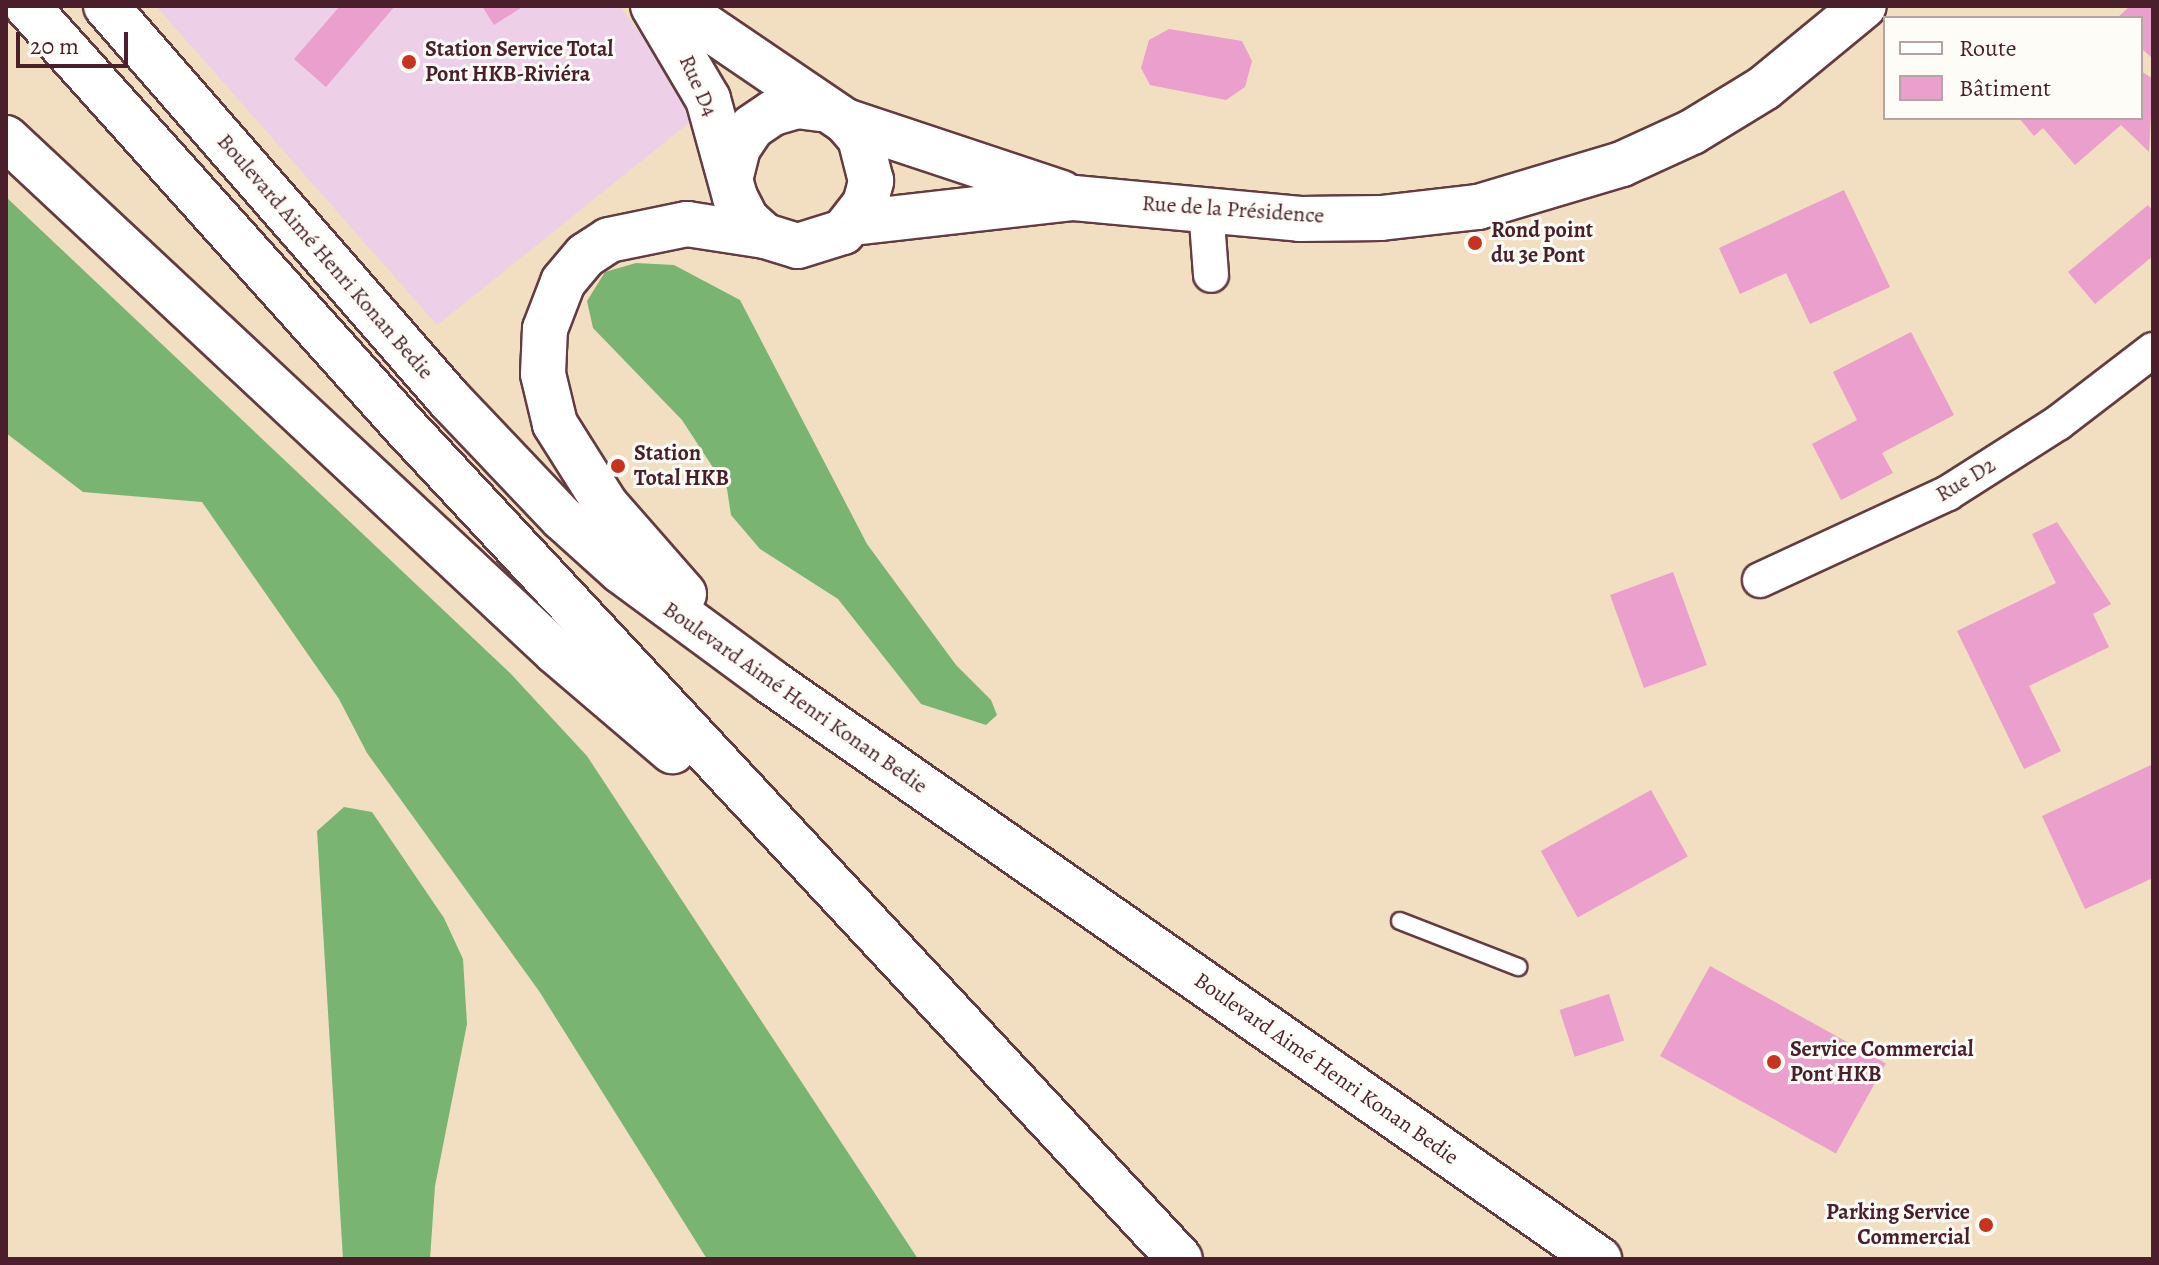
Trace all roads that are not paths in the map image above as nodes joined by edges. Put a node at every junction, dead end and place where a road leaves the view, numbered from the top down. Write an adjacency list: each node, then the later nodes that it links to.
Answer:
1 (27, 6): 17 (main road)
2 (106, 6): 16 (main road, Boulevard Aimé Henri Konan Bedie)
3 (653, 6): 8 (main road, Rue D4)
4 (676, 6): 6 (main road, Rue D4)
5 (1864, 6): 10 (main road, Rue de la Présidence)
6 (833, 115): 8 (main road); 9 (main road, Rue de la Présidence); 11 (main road, Rue D4)
7 (6, 138): 17 (main road)
8 (732, 172): 12 (main road, Rue D4)
9 (1074, 198): 10 (main road, Rue de la Présidence); 11 (main road, Rue de la Présidence)
10 (1206, 208): 13 (street)
11 (853, 223): 12 (main road)
12 (765, 236): 16 (main road)
13 (1211, 275)
14 (2153, 350): 15 (street, Rue D2)
15 (1760, 580)
16 (770, 681): 21 (main road, Boulevard Aimé Henri Konan Bedie)
17 (829, 887): 20 (main road)
18 (1400, 921): 19 (lane)
19 (1518, 967)
20 (1180, 1259)
21 (1599, 1259)

